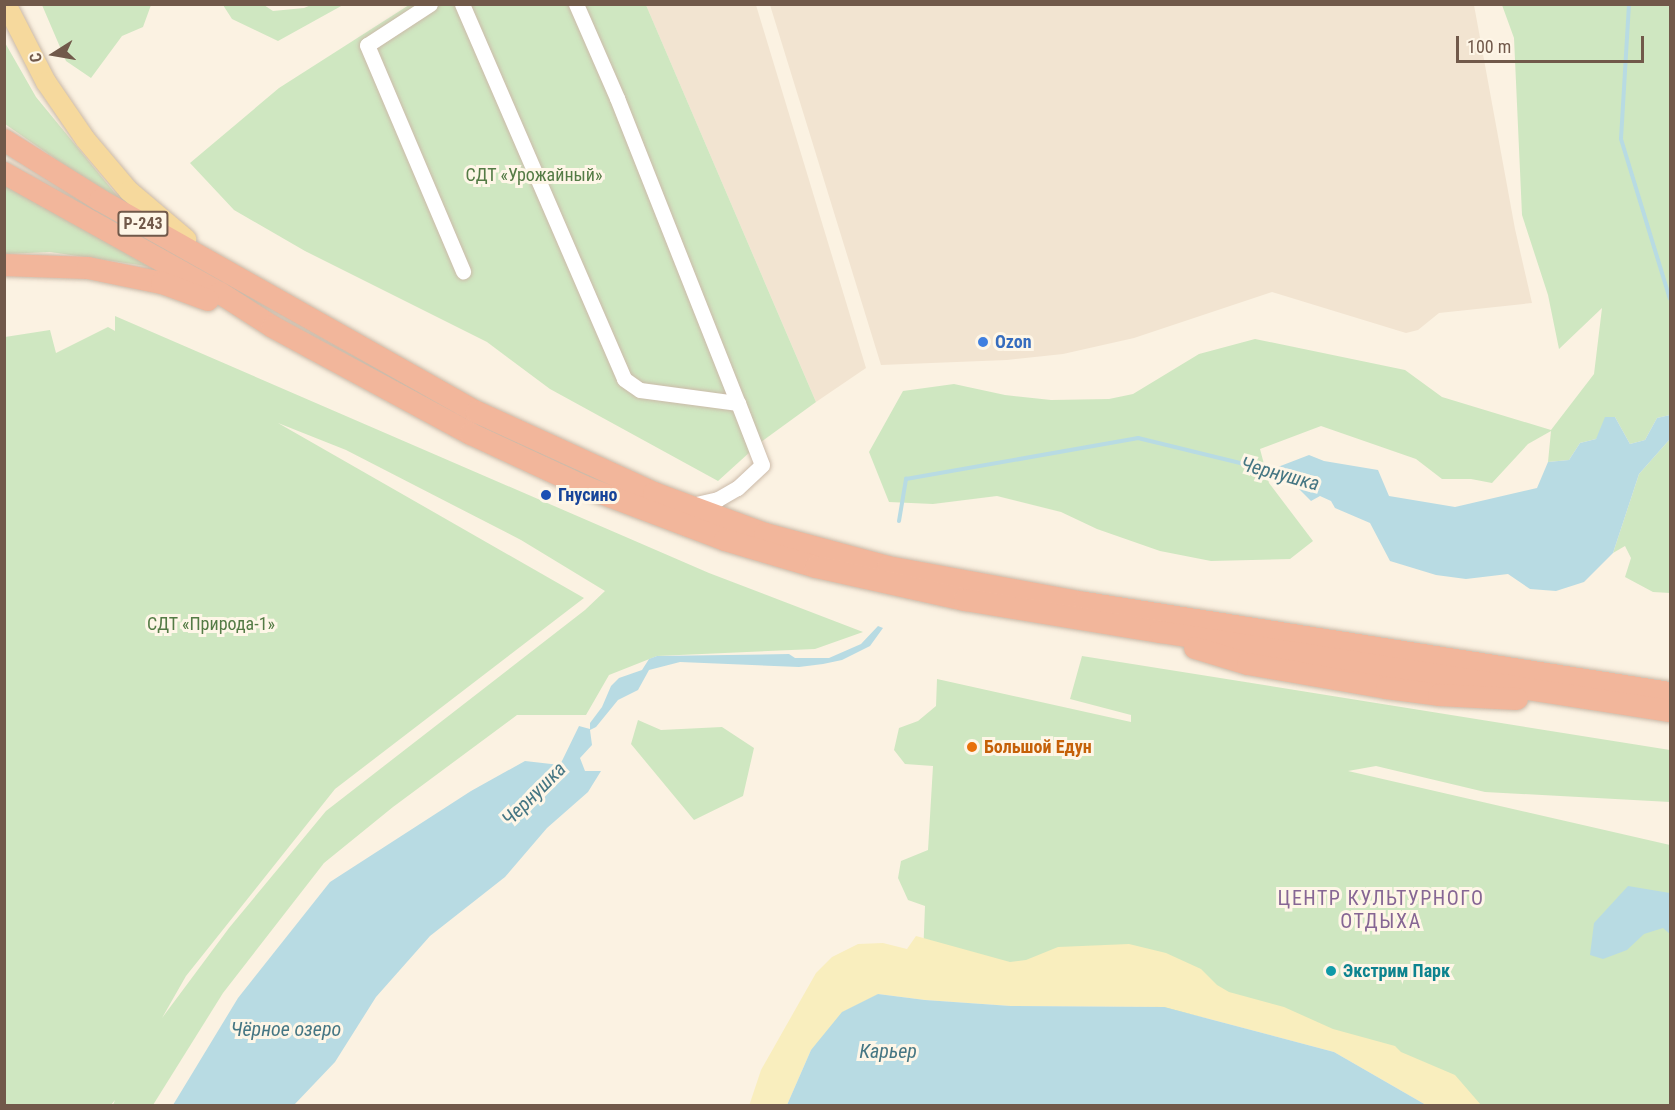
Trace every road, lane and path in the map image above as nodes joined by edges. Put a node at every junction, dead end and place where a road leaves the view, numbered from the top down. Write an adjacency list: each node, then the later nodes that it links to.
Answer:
1 (6, 4): 9 (main road, Р-243)
2 (430, 4): 8 (street)
3 (462, 4): 11 (street)
4 (576, 4): 11 (street)
5 (4, 140): 9 (highway, Р-243)
6 (4, 173): 10 (highway, Р-243)
7 (4, 265): 10 (highway)
8 (463, 271)
9 (283, 304): 12 (highway)
10 (273, 327): 14 (highway)
11 (738, 403): 12 (street)
12 (685, 505): 13 (highway)
13 (1671, 693)
14 (1671, 711)

